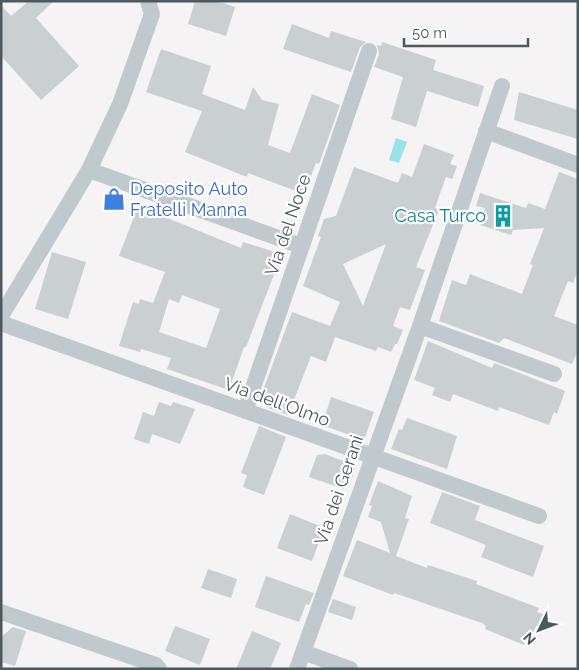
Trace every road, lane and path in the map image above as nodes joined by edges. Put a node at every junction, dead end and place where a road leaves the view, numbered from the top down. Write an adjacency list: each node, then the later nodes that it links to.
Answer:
1 (153, 5): 6 (street)
2 (369, 51): 7 (street, Via del Noce)
3 (502, 86): 4 (street, Via dei Gerani)
4 (486, 131): 5 (street); 10 (street, Via dei Gerani)
5 (578, 165)
6 (89, 170): 7 (street); 8 (street)
7 (301, 246): 12 (street, Via del Noce)
8 (1, 316)
9 (1, 323): 12 (street, Via dell'Olmo)
10 (420, 326): 11 (street); 13 (street, Via dei Gerani)
11 (554, 374)
12 (244, 411): 13 (street, Via dell'Olmo)
13 (371, 458): 14 (street, Via dell'Olmo); 16 (street, Via dei Gerani)
14 (539, 516)
15 (1, 612): 17 (street)
16 (303, 652): 18 (street, Via dei Gerani); 19 (street)
17 (158, 669)
18 (297, 669)
19 (350, 669)

